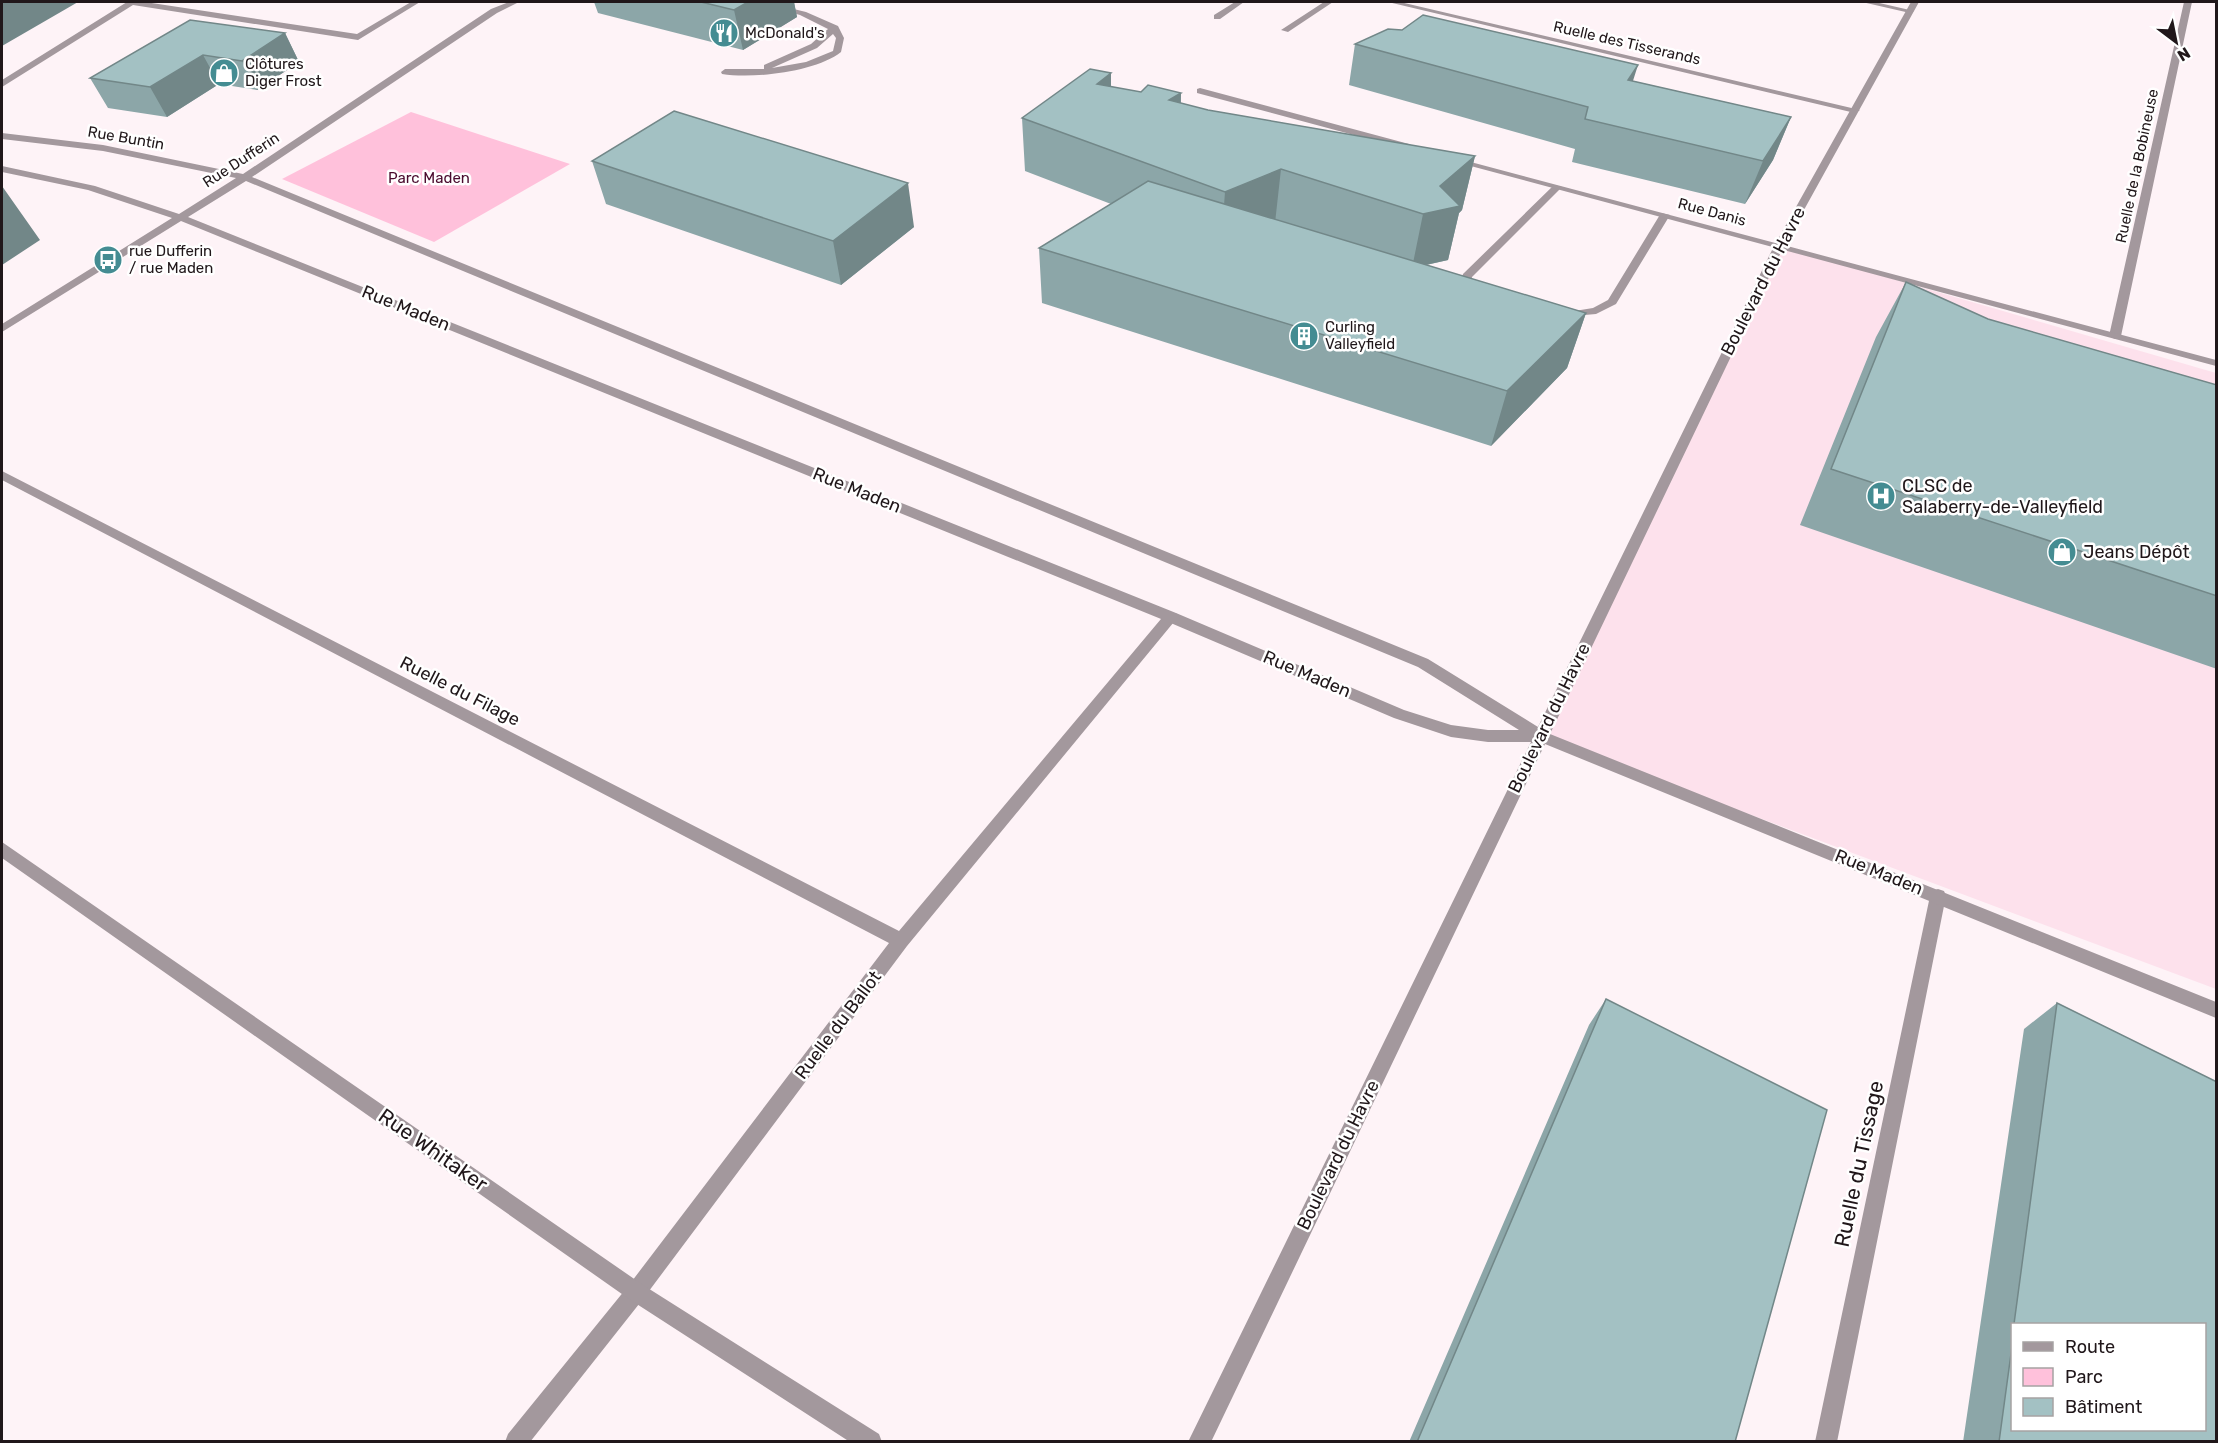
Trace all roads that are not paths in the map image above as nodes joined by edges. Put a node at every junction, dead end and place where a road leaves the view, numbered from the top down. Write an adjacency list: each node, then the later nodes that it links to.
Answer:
1 (132, 2): 2 (street); 19 (street)
2 (416, 2)
3 (502, 2): 12 (street, Rue Dufferin)
4 (515, 2): 12 (street, Rue Dufferin)
5 (757, 2): 15 (street)
6 (1240, 2): 14 (street)
7 (1329, 2): 16 (street)
8 (1392, 2): 21 (street, Ruelle des Tisserands)
9 (1866, 2): 13 (street)
10 (1915, 2): 13 (street, Boulevard du Havre)
11 (2188, 2): 34 (street, Ruelle de la Bobineuse)
12 (494, 11): 26 (street, Rue Dufferin)
13 (1910, 11): 21 (street, Boulevard du Havre)
14 (1217, 17)
15 (835, 28): 18 (street); 18 (street)
16 (1285, 30)
17 (725, 72): 18 (street)
18 (753, 72)
19 (2, 84)
20 (1200, 91): 23 (street)
21 (1855, 110): 30 (street, Boulevard du Havre)
22 (2, 136): 26 (street, Rue Buntin)
23 (1419, 150)
24 (1442, 156): 27 (street, Rue Danis)
25 (2, 169): 29 (street)
26 (245, 177): 29 (street, Rue Dufferin); 38 (street, Rue Maden)
27 (1557, 187): 28 (street, Rue Danis); 31 (street)
28 (1665, 215): 30 (street, Rue Danis); 32 (street)
29 (179, 217): 33 (street, Rue Dufferin); 37 (street, Rue Maden)
30 (1779, 246): 34 (street, Rue Danis); 38 (street, Boulevard du Havre)
31 (1484, 295)
32 (1555, 314)
33 (2, 329)
34 (2115, 336): 35 (street, Rue Danis)
35 (2217, 363)
36 (2, 475): 41 (street, Ruelle du Filage)
37 (1171, 617): 38 (street, Rue Maden); 41 (street, Ruelle du Ballot)
38 (1540, 736): 40 (street, Rue Maden); 46 (street, Boulevard du Havre)
39 (2, 849): 43 (street, Rue Whitaker)
40 (1938, 896): 42 (street, Rue Maden); 47 (street, Ruelle du Tissage)
41 (901, 941): 43 (street, Ruelle du Ballot)
42 (2217, 1010)
43 (636, 1292): 44 (street, Ruelle du Ballot); 45 (street, Rue Whitaker)
44 (516, 1442)
45 (871, 1442)
46 (1199, 1442)
47 (1826, 1442)

